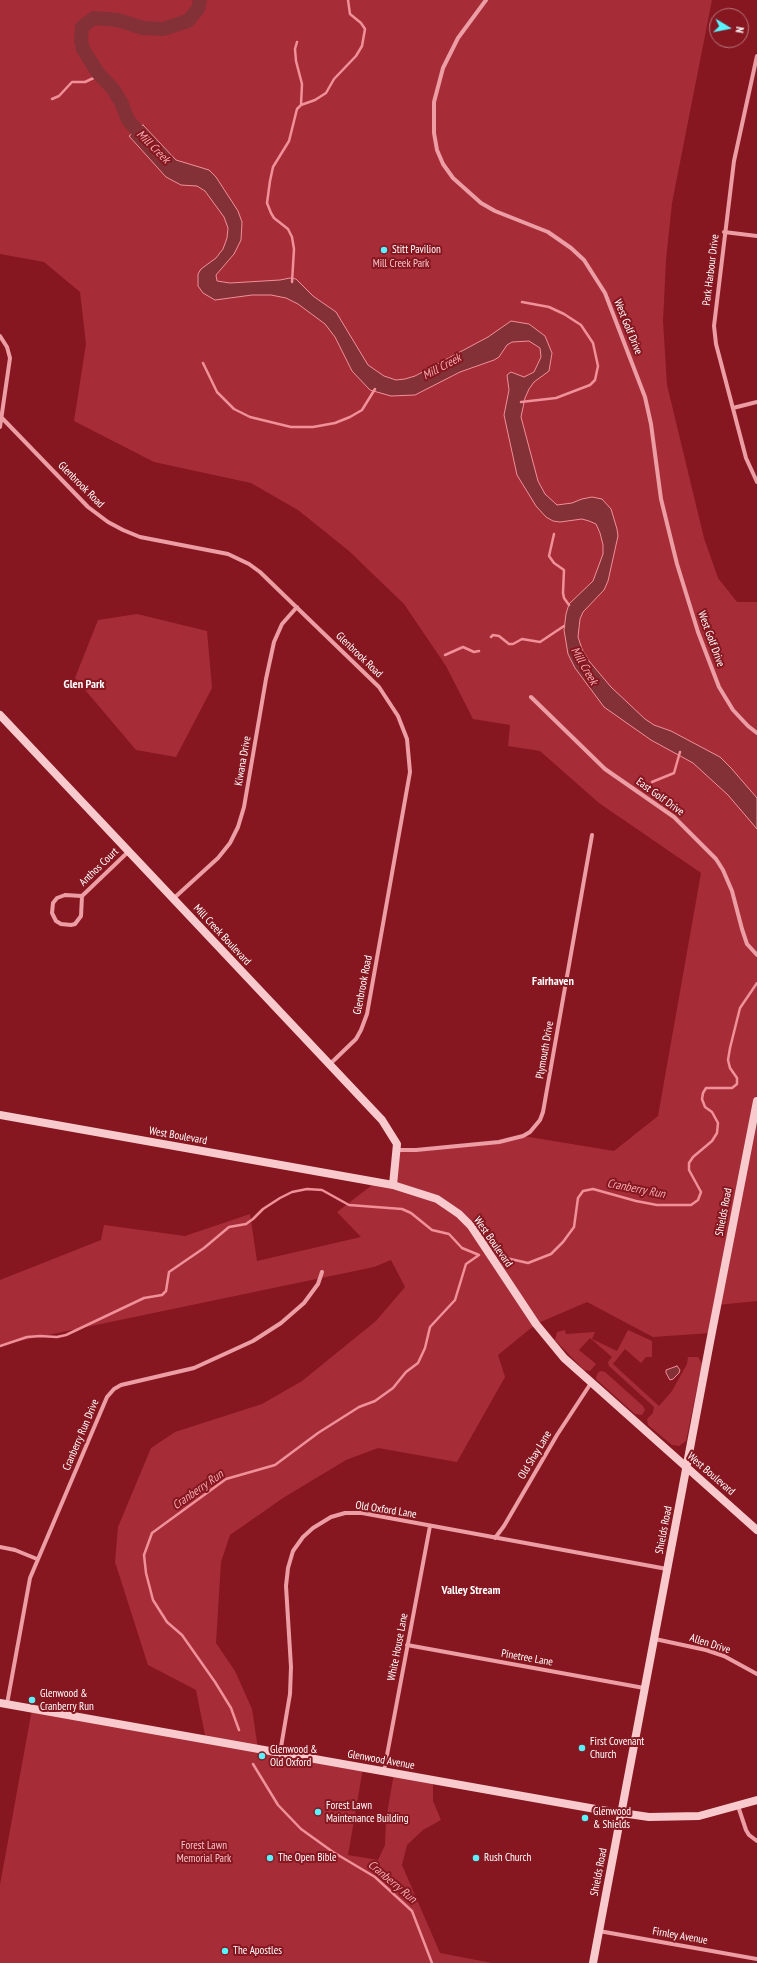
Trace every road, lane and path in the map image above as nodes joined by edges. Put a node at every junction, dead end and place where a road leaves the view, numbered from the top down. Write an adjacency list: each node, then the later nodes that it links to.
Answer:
1 (486, 0): 14 (street, West Golf Drive)
2 (757, 57): 3 (street, Park Harbour Drive)
3 (724, 232): 4 (street); 7 (street, Park Harbour Drive)
4 (757, 236)
5 (0, 336): 8 (street)
6 (757, 402): 7 (street)
7 (733, 408): 10 (street, Park Harbour Drive)
8 (2, 418): 9 (street); 11 (street, Glenbrook Road)
9 (0, 427)
10 (757, 482)
11 (297, 607): 18 (street, Kiwana Drive); 20 (street, Glenbrook Road)
12 (531, 697): 19 (street, East Golf Drive)
13 (0, 715): 16 (street, Mill Creek Boulevard)
14 (757, 733)
15 (592, 835): 23 (street, Plymouth Drive)
16 (128, 852): 17 (street, Anthos Court); 18 (street, Mill Creek Boulevard)
17 (82, 896): 17 (street, Anthos Court)
18 (173, 899): 20 (street, Mill Creek Boulevard)
19 (757, 955)
20 (330, 1065): 23 (street, Mill Creek Boulevard)
21 (757, 1101): 27 (street, Shields Road)
22 (0, 1115): 24 (street, West Boulevard)
23 (398, 1150): 24 (street)
24 (393, 1185): 26 (street, West Boulevard)
25 (322, 1272): 32 (street, Cranberry Run Drive)
26 (591, 1383): 27 (street, West Boulevard); 30 (street, Old Shay Lane)
27 (687, 1468): 29 (street, West Boulevard); 33 (street, Shields Road)
28 (430, 1526): 30 (street, Old Oxford Lane); 35 (street, White House Lane); 39 (street, Old Oxford Lane)
29 (757, 1530)
30 (495, 1538): 33 (street, Old Oxford Lane)
31 (0, 1547): 32 (street)
32 (37, 1560): 38 (street, Cranberry Run Drive)
33 (668, 1569): 34 (street, Shields Road)
34 (655, 1639): 36 (street, Allen Drive); 37 (street, Shields Road)
35 (407, 1645): 37 (street, Pinetree Lane); 40 (street, White House Lane)
36 (757, 1674)
37 (644, 1688): 43 (street, Shields Road)
38 (3, 1704): 39 (street, Glenwood Avenue)
39 (280, 1753): 40 (street, Glenwood Avenue)
40 (384, 1772): 43 (street, Glenwood Avenue)
41 (757, 1800): 42 (street, Glenwood Avenue)
42 (738, 1806): 43 (street, Glenwood Avenue); 44 (street)
43 (621, 1813): 45 (street, Shields Road)
44 (757, 1841)
45 (599, 1931): 46 (street, Firnley Avenue); 47 (street, Shields Road)
46 (757, 1959)
47 (593, 1963)

